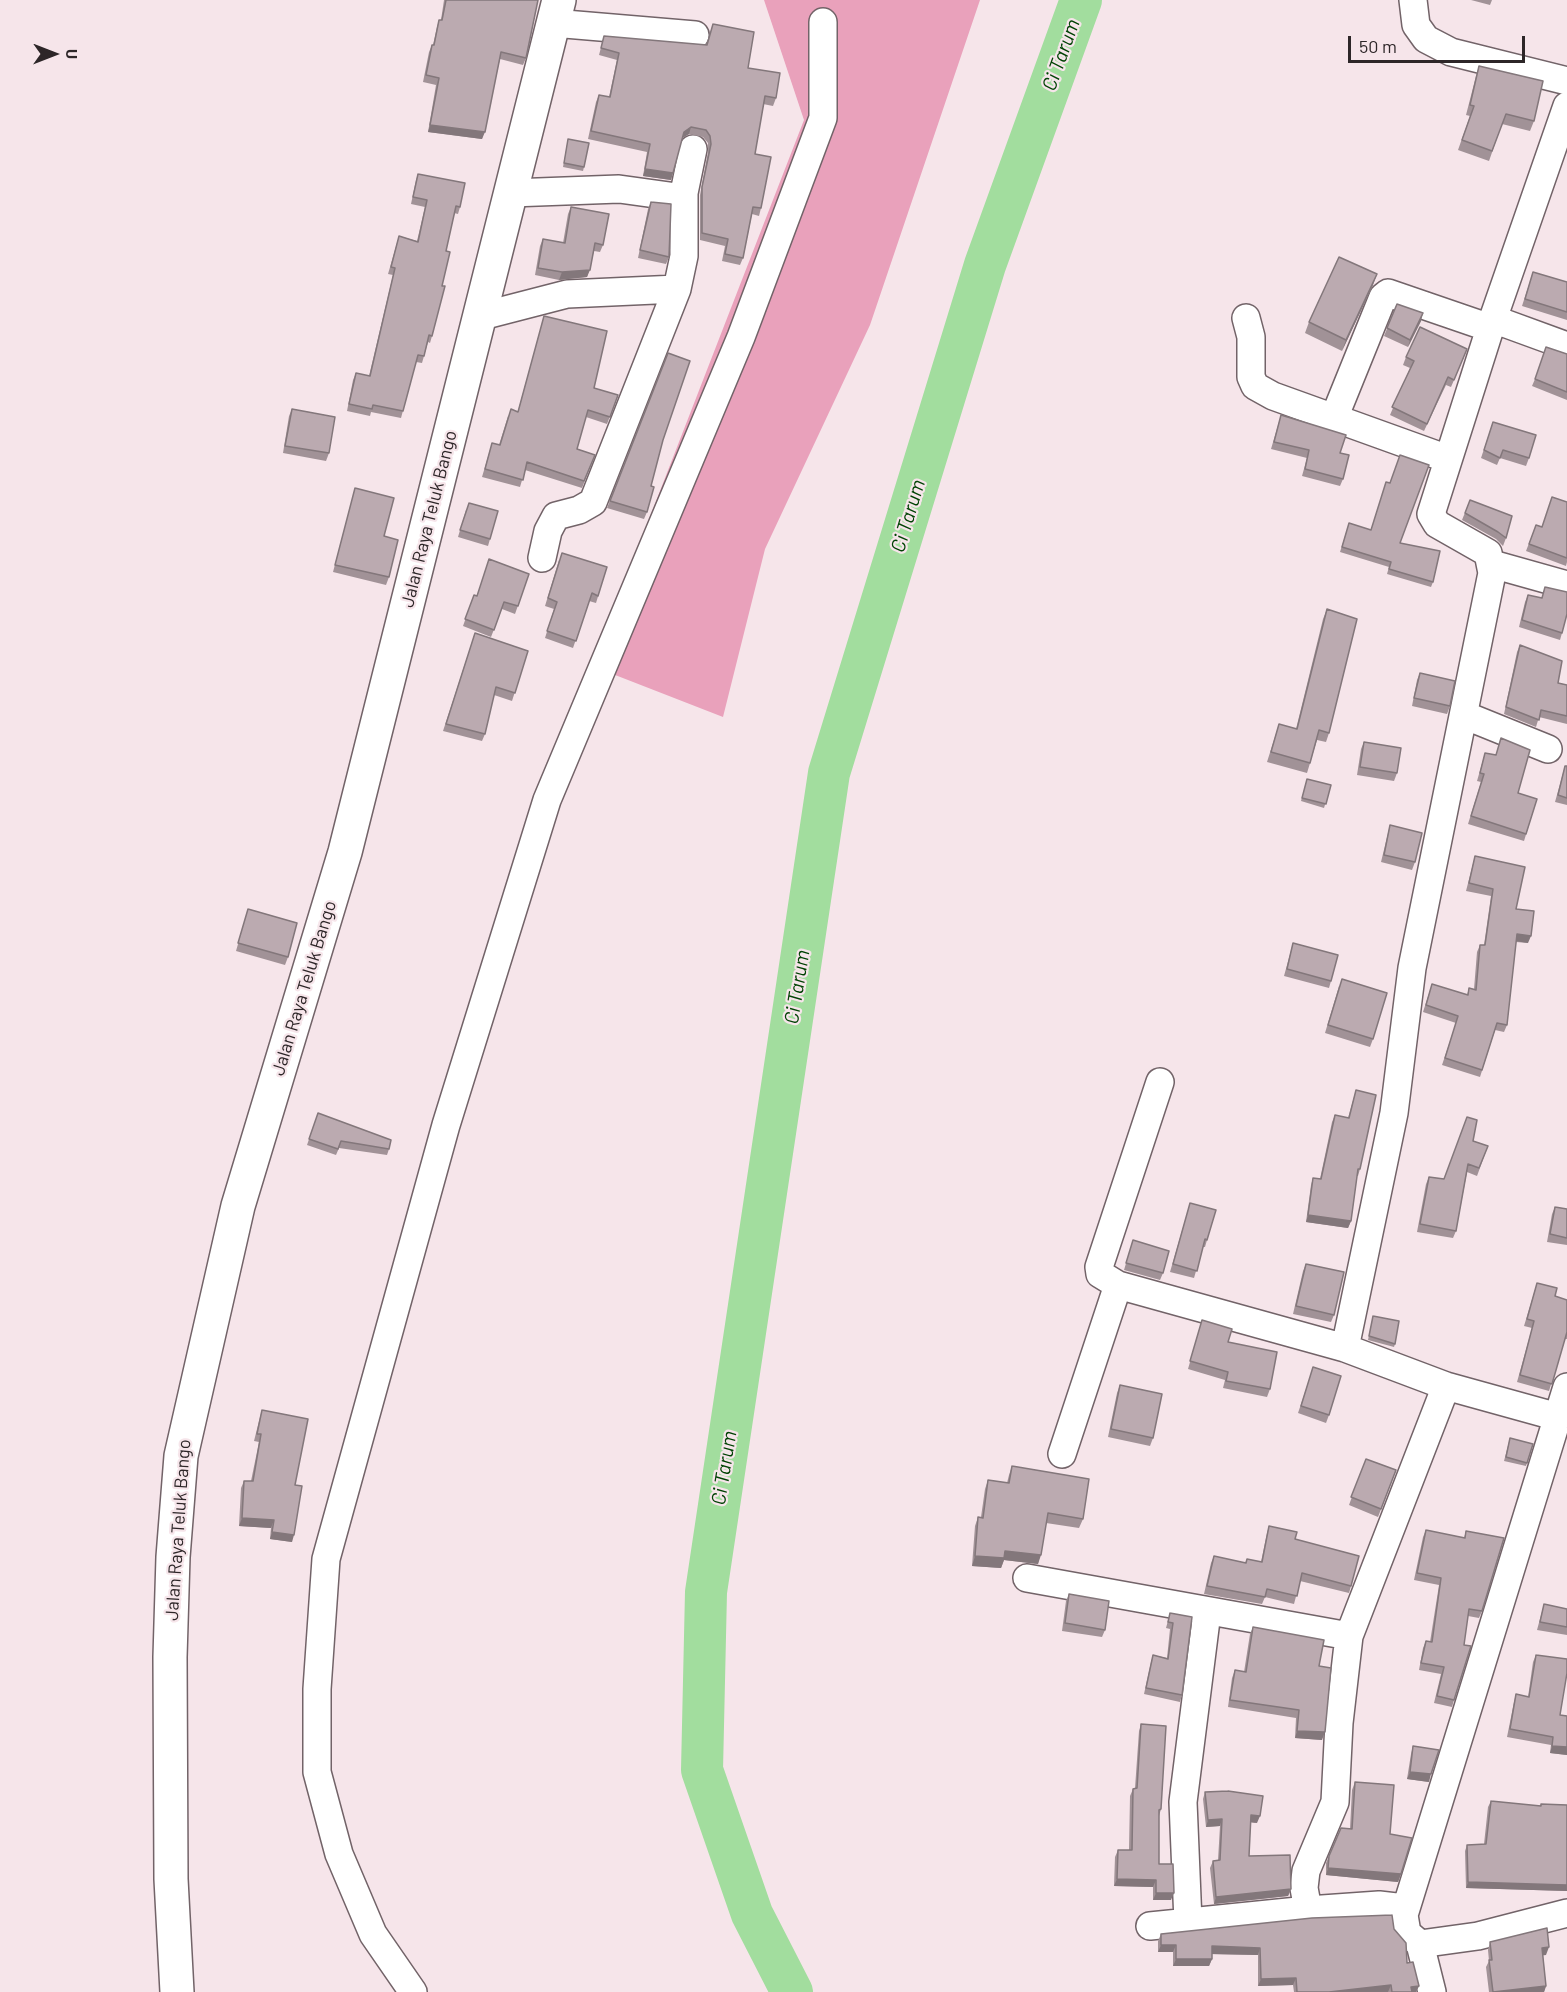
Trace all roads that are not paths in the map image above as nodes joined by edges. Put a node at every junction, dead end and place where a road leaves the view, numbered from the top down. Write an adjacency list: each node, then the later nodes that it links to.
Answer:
1 (1413, 0): 5 (street)
2 (556, 11): 4 (street); 8 (main road, Jalan Raya Teluk Bango)
3 (823, 22): 39 (street)
4 (695, 35)
5 (1567, 81)
6 (1567, 106): 13 (street)
7 (693, 149): 9 (street)
8 (511, 193): 9 (street); 11 (main road, Jalan Raya Teluk Bango)
9 (684, 198): 10 (street)
10 (677, 289): 11 (street); 17 (street)
11 (482, 316): 38 (main road, Jalan Raya Teluk Bango)
12 (1246, 318): 15 (street)
13 (1491, 324): 14 (street); 15 (street); 16 (street)
14 (1567, 346)
15 (1334, 418): 16 (street)
16 (1448, 459): 18 (street)
17 (542, 558)
18 (1492, 564): 19 (street); 20 (street)
19 (1567, 585)
20 (1464, 716): 21 (street); 24 (street)
21 (1548, 748)
22 (1160, 1082): 23 (street)
23 (1118, 1285): 24 (street); 28 (street)
24 (1345, 1348): 25 (street)
25 (1446, 1386): 27 (street); 31 (street)
26 (1567, 1387): 27 (street)
27 (1557, 1417): 32 (street)
28 (1062, 1454)
29 (1027, 1578): 30 (street)
30 (1207, 1612): 31 (street); 35 (street)
31 (1349, 1636): 33 (street)
32 (1405, 1908): 33 (street); 37 (street)
33 (1308, 1910): 35 (street)
34 (1567, 1913): 37 (street)
35 (1188, 1922): 36 (street)
36 (1150, 1926)
37 (1420, 1944): 40 (street)
38 (177, 1992)
39 (413, 1992)
40 (1432, 1992)

